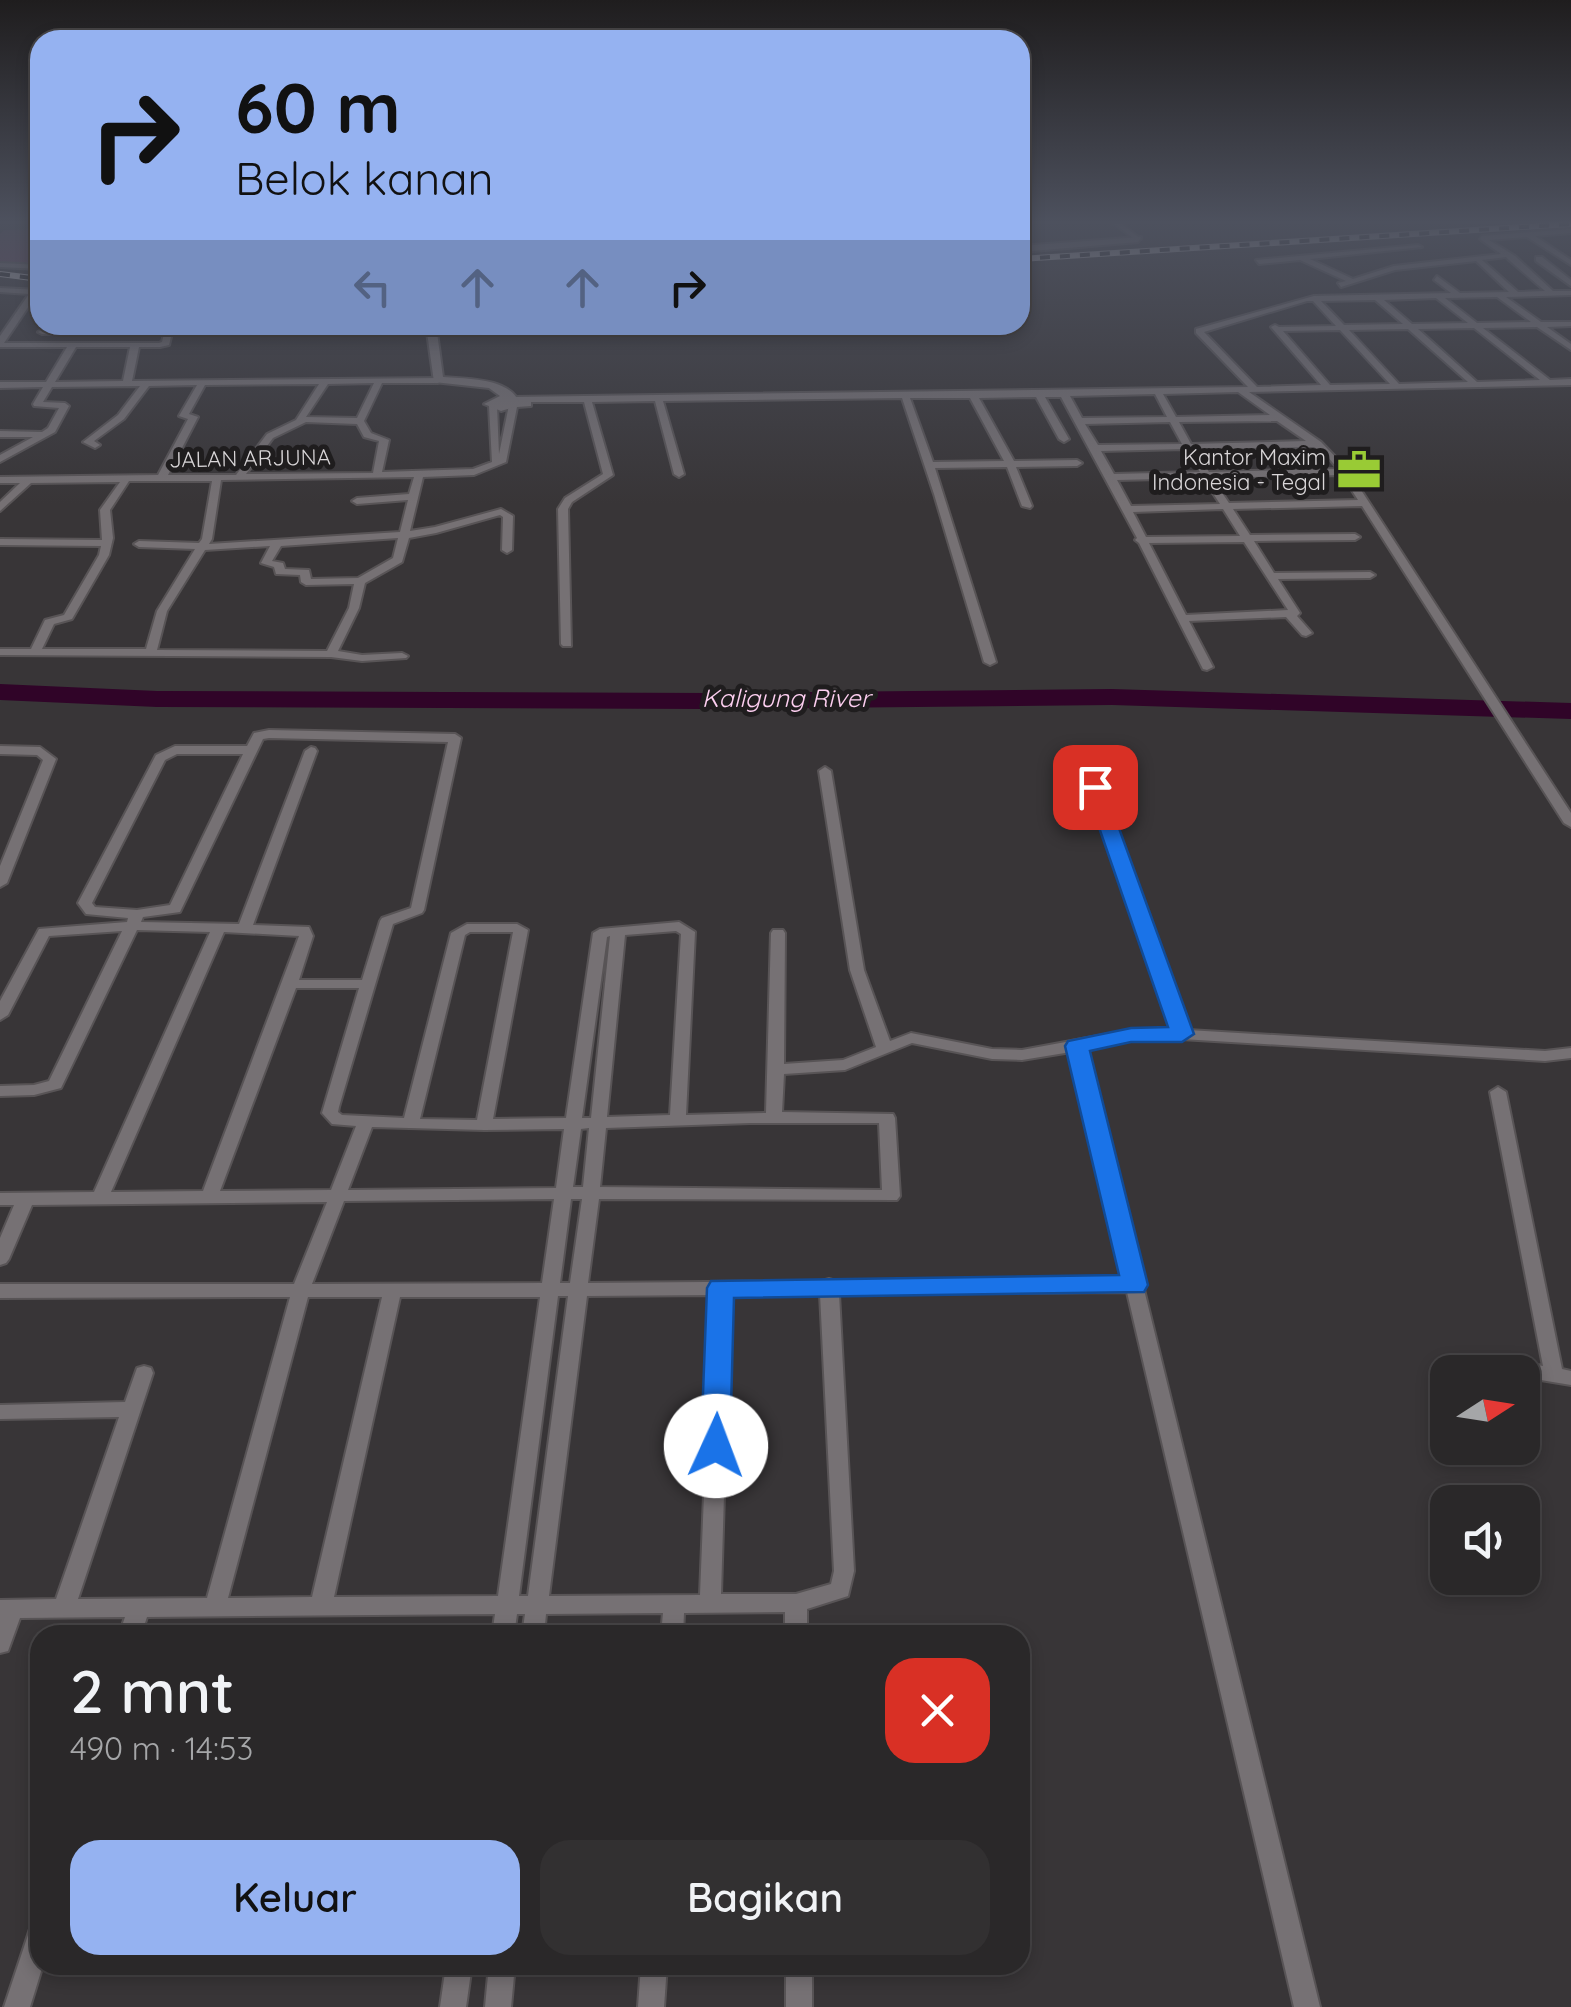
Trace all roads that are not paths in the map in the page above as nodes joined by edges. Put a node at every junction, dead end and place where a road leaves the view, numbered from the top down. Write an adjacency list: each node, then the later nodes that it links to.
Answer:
1 (21, 317): 17 (street)
2 (1245, 317): 38 (street)
3 (1265, 317): 12 (street)
4 (1333, 317): 13 (street)
5 (1400, 317): 11 (street)
6 (1463, 317): 10 (street)
7 (1529, 317): 8 (street)
8 (1539, 324): 9 (street); 10 (street); 21 (street)
9 (1571, 324)
10 (1475, 326): 11 (street); 26 (street)
11 (1412, 327): 13 (street); 33 (street)
12 (1276, 328): 13 (street); 36 (street)
13 (1344, 328): 35 (street)
14 (40, 335): 18 (street)
15 (168, 335): 20 (street)
16 (432, 335): 23 (street)
17 (3, 344): 18 (street); 22 (street)
18 (33, 345): 19 (street)
19 (73, 345): 20 (street); 28 (street)
20 (135, 346): 29 (street)
21 (1571, 348)
22 (0, 360)
23 (438, 380): 24 (street); 32 (street)
24 (379, 381): 25 (street); 50 (street)
25 (324, 382): 31 (street); 49 (street)
26 (1546, 382): 27 (street); 33 (street)
27 (1571, 382)
28 (52, 384): 29 (street); 34 (street); 54 (street)
29 (127, 384): 30 (street)
30 (146, 384): 31 (street); 57 (street)
31 (202, 384): 74 (street)
32 (480, 384): 46 (street); 47 (street)
33 (1476, 384): 35 (street)
34 (0, 385)
35 (1397, 386): 36 (street)
36 (1328, 388): 38 (street)
37 (1240, 390): 38 (street); 39 (street); 48 (street)
38 (1255, 390)
39 (1157, 391): 42 (street); 51 (street)
40 (904, 393): 43 (street); 44 (street); 64 (street)
41 (1039, 394): 42 (street); 43 (street); 55 (street)
42 (1064, 394): 52 (street)
43 (973, 395): 63 (street)
44 (658, 397): 45 (street); 67 (street)
45 (587, 398): 46 (street); 100 (street)
46 (513, 402): 47 (street); 62 (street)
47 (493, 403): 62 (street)
48 (1278, 418): 51 (street); 56 (street)
49 (303, 420): 50 (street); 72 (street)
50 (360, 420): 68 (street)
51 (1174, 420): 52 (street); 58 (street)
52 (1080, 421): 59 (street)
53 (0, 434): 54 (street)
54 (44, 434): 60 (street)
55 (1064, 439)
56 (1318, 444): 58 (street); 65 (street)
57 (95, 445)
58 (1188, 447): 59 (street); 69 (street)
59 (1096, 448): 70 (street)
60 (0, 459)
61 (1078, 462): 63 (street)
62 (498, 463): 66 (street, JALAN ARJUNA)
63 (1010, 463): 64 (street); 80 (street)
64 (930, 465): 106 (street)
65 (1345, 472): 69 (street); 79 (street)
66 (419, 474): 68 (street, JALAN ARJUNA); 77 (street)
67 (679, 474)
68 (377, 475): 72 (street, JALAN ARJUNA)
69 (1209, 476): 70 (street); 82 (street)
70 (1110, 477): 83 (street)
71 (217, 478): 72 (street, JALAN ARJUNA); 74 (street, JALAN ARJUNA); 92 (street)
72 (238, 478)
73 (126, 479): 74 (street, JALAN ARJUNA); 76 (street, JALAN ARJUNA); 90 (street)
74 (161, 479)
75 (0, 480): 76 (street, JALAN ARJUNA)
76 (28, 480): 81 (street)
77 (414, 497): 78 (street); 84 (street)
78 (357, 501)
79 (1364, 503): 82 (street); 113 (street)
80 (1027, 506)
81 (0, 508)
82 (1229, 508): 83 (street); 86 (street)
83 (1126, 509): 87 (street)
84 (406, 534): 89 (street); 93 (street); 96 (street)
85 (1355, 537): 86 (street)
86 (1248, 539): 87 (street); 95 (street)
87 (1140, 540): 98 (street)
88 (0, 542): 90 (street)
89 (278, 542): 92 (street); 96 (street)
90 (107, 543): 103 (street)
91 (139, 544): 92 (street)
92 (202, 547): 102 (street)
93 (507, 550)
94 (1370, 574): 95 (street)
95 (1272, 576): 97 (street)
96 (360, 582): 104 (street)
97 (1291, 616): 98 (street); 99 (street)
98 (1183, 618): 107 (street)
99 (1306, 633)
100 (567, 644)
101 (0, 652): 103 (street)
102 (150, 652): 103 (street); 104 (street)
103 (35, 653)
104 (332, 654): 105 (street)
105 (402, 656)
106 (990, 662)
107 (1206, 668)
108 (0, 750): 114 (street)
109 (251, 750): 115 (street); 115 (street); 121 (street)
110 (310, 752): 117 (street)
111 (825, 772): 125 (street)
112 (1095, 787): 123 (street)
113 (1571, 823)
114 (0, 883)
115 (134, 920): 116 (street); 122 (street); 128 (street)
116 (219, 927): 117 (street); 141 (street)
117 (245, 927): 120 (street)
118 (618, 930): 131 (street); 133 (street); 134 (street)
119 (778, 933): 127 (street)
120 (290, 984): 121 (street); 139 (street)
121 (368, 984): 132 (street)
122 (0, 1014)
123 (1182, 1034): 124 (street); 126 (street)
124 (1077, 1046): 125 (street); 146 (street)
125 (884, 1048): 127 (street)
126 (1571, 1052)
127 (776, 1070): 130 (street)
128 (0, 1091)
129 (1498, 1092): 156 (street)
130 (774, 1115): 131 (street); 138 (street)
131 (678, 1120): 133 (street)
132 (366, 1122): 135 (street); 140 (street)
133 (600, 1122): 134 (street); 138 (street)
134 (575, 1123): 136 (street); 137 (street)
135 (410, 1124): 136 (street); 136 (street)
136 (484, 1126)
137 (564, 1194): 138 (street); 140 (street); 151 (street)
138 (591, 1194): 150 (street)
139 (210, 1195): 140 (street); 141 (street)
140 (339, 1197): 148 (street)
141 (100, 1198): 143 (street)
142 (0, 1199): 143 (street)
143 (25, 1200): 144 (street)
144 (0, 1259)
145 (829, 1285): 146 (street); 147 (street); 163 (street)
146 (1134, 1285): 185 (street)
147 (721, 1288): 150 (street); 161 (street)
148 (302, 1289): 149 (street); 152 (street); 165 (street)
149 (393, 1289): 151 (street); 164 (street)
150 (579, 1289): 151 (street); 154 (street)
151 (550, 1290): 155 (street)
152 (0, 1291)
153 (144, 1374): 157 (street)
154 (567, 1376): 155 (street); 160 (street)
155 (535, 1377): 159 (street)
156 (1562, 1377)
157 (132, 1409): 158 (street); 166 (street)
158 (0, 1412)
159 (506, 1602): 160 (street); 164 (street); 170 (street)
160 (536, 1603): 162 (street); 171 (street)
161 (710, 1603): 162 (street); 163 (street)
162 (674, 1604): 172 (street)
163 (796, 1604): 173 (street)
164 (320, 1606): 165 (street)
165 (215, 1607): 167 (street)
166 (64, 1608): 167 (street); 168 (street)
167 (139, 1608): 169 (street)
168 (6, 1609): 174 (street)
169 (133, 1625)
170 (503, 1625)
171 (534, 1625)
172 (673, 1625)
173 (796, 1625)
174 (0, 1644)
175 (30, 1966): 180 (street)
176 (458, 1975): 181 (street)
177 (501, 1975): 182 (street)
178 (654, 1975): 183 (street)
179 (798, 1975): 184 (street)
180 (17, 2007)
181 (453, 2007)
182 (498, 2007)
183 (652, 2007)
184 (799, 2007)
185 (1307, 2007)

